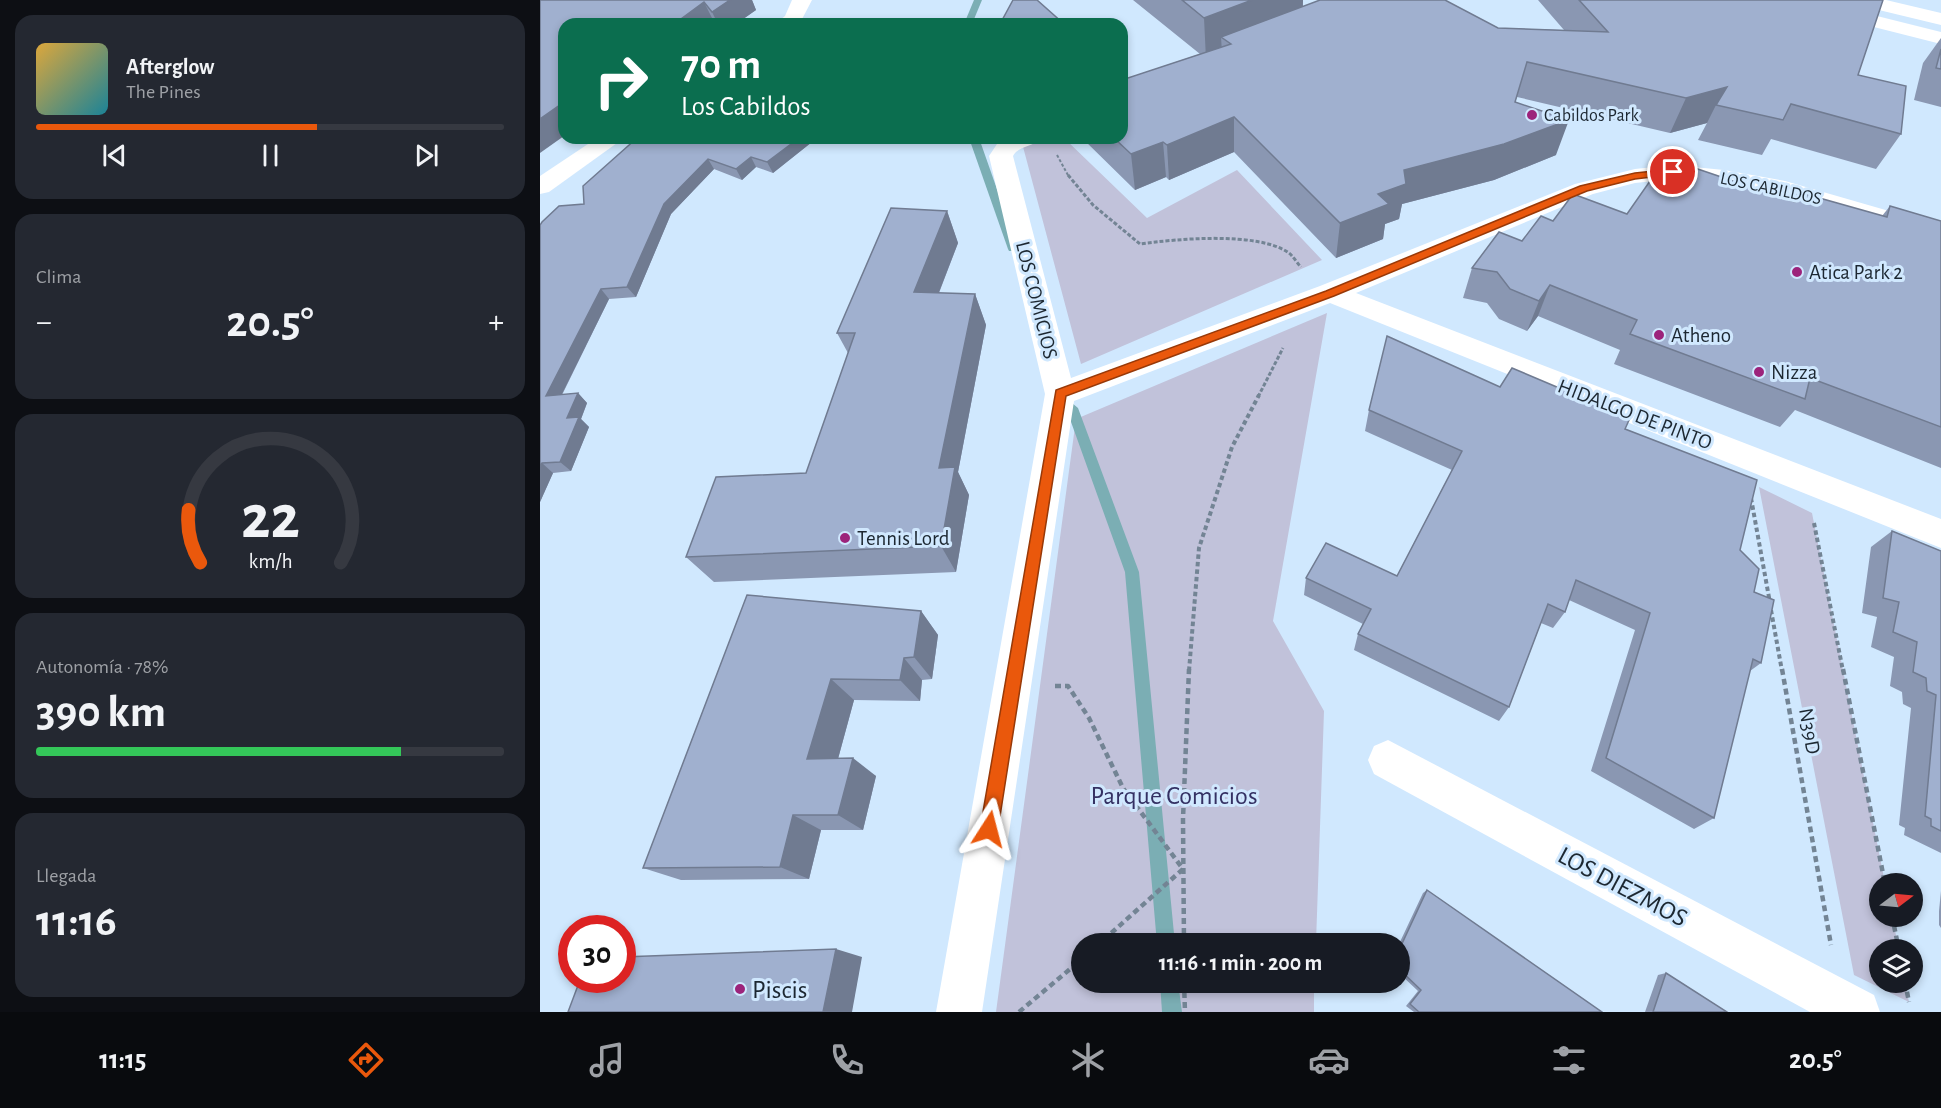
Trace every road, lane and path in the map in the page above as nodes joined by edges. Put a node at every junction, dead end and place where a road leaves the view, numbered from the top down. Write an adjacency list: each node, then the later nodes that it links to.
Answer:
1 (802, 0): 4 (street)
2 (1791, 0): 6 (street)
3 (1861, 0): 5 (street)
4 (793, 18)
5 (1941, 19)
6 (1941, 38)
7 (603, 144): 10 (street)
8 (1012, 144): 15 (street, LOS COMICIOS)
9 (1054, 148): 12 (path)
10 (540, 187)
11 (1941, 234): 13 (street, LOS CABILDOS)
12 (1301, 268)
13 (1330, 293): 15 (street, LOS CABILDOS); 16 (street, HIDALGO DE PINTO)
14 (1284, 346): 21 (path)
15 (1060, 394): 30 (street, LOS COMICIOS)
16 (1744, 456): 18 (street, HIDALGO DE PINTO); 29 (path, N39D)
17 (1812, 513): 22 (path)
18 (1941, 534)
19 (1049, 685): 21 (path)
20 (1388, 760): 29 (street, LOS DIEZMOS)
21 (1183, 869): 23 (path); 24 (path)
22 (1884, 873)
23 (1111, 933)
24 (1184, 933)
25 (1071, 968): 31 (path)
26 (1184, 993): 32 (path)
27 (1907, 993): 28 (path)
28 (1909, 1002)
29 (1850, 1008)
30 (959, 1012)
31 (1020, 1012)
32 (1185, 1012)

